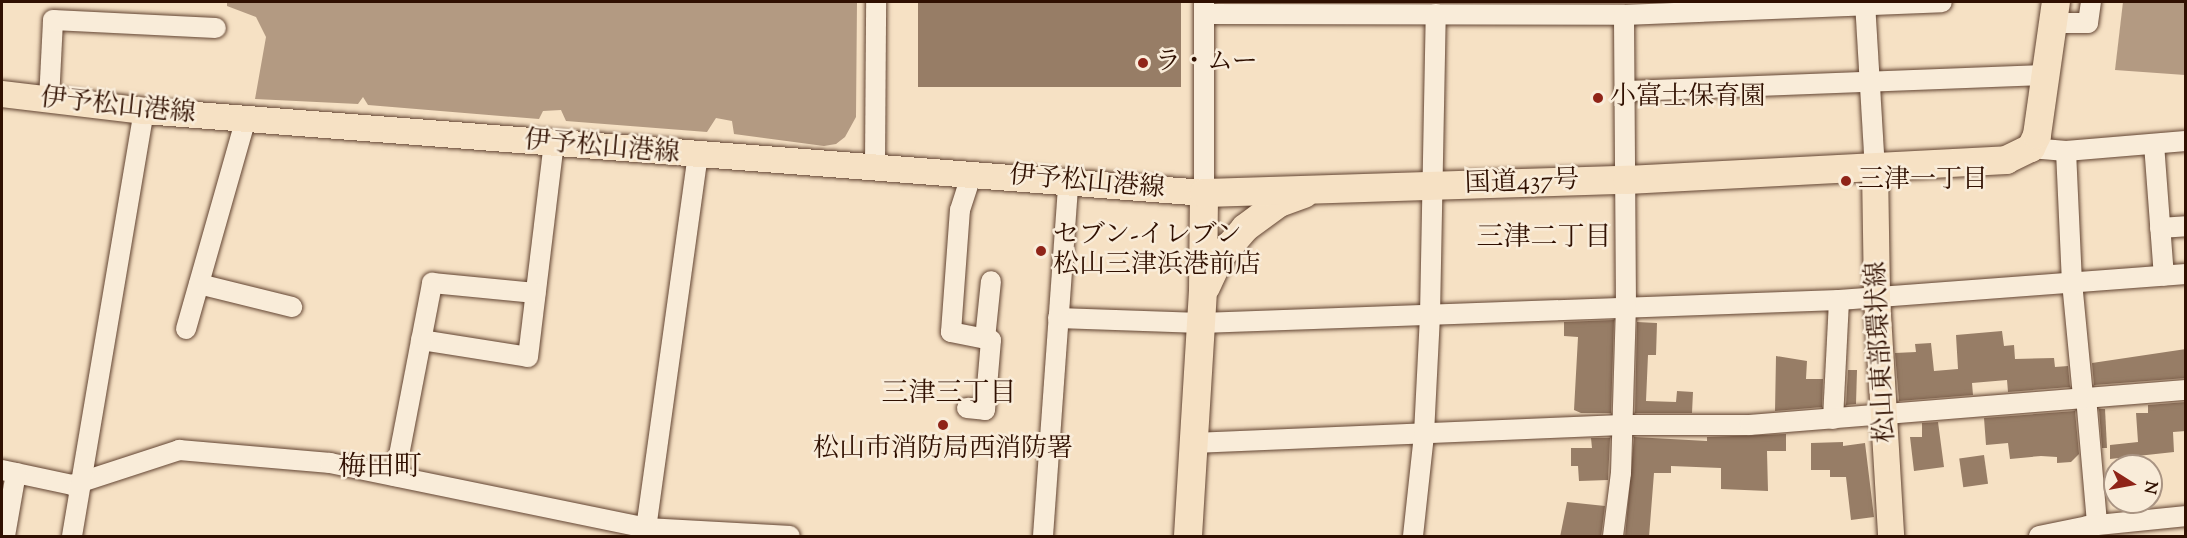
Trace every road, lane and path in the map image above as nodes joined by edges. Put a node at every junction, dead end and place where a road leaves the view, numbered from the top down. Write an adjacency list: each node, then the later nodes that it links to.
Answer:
1 (876, 2): 24 (street)
2 (1942, 2): 4 (street)
3 (2091, 2): 7 (street)
4 (1865, 4): 5 (street); 12 (street)
5 (1694, 7): 9 (street)
6 (1204, 8): 8 (street); 31 (street)
7 (2055, 12): 11 (highway)
8 (1436, 14): 9 (street); 29 (street)
9 (1623, 15): 13 (street)
10 (216, 28): 15 (street)
11 (2047, 75): 12 (street); 21 (highway)
12 (1870, 82): 13 (street); 25 (street)
13 (1625, 91): 27 (street)
14 (2, 94): 15 (main road, 伊予松山港線)
15 (49, 100): 16 (main road, 伊予松山港線)
16 (144, 111): 17 (main road, 伊予松山港線); 61 (street)
17 (246, 119): 19 (main road, 伊予松山港線); 38 (street)
18 (2186, 141): 20 (street)
19 (554, 143): 23 (main road, 伊予松山港線); 40 (street)
20 (2154, 144): 22 (street); 33 (street)
21 (2031, 148): 22 (street); 25 (highway, 国道437号)
22 (2066, 151): 37 (street)
23 (698, 156): 24 (main road, 伊予松山港線); 64 (street)
24 (875, 165): 26 (main road, 伊予松山港線)
25 (1875, 168): 27 (highway, 国道437号); 41 (main road, 松山東部環状線)
26 (972, 173): 28 (main road, 伊予松山港線); 49 (street)
27 (1627, 180): 29 (highway, 国道437号); 43 (street)
28 (1068, 183): 31 (main road, 伊予松山港線); 46 (street)
29 (1434, 185): 30 (highway, 国道437号); 45 (street)
30 (1317, 190): 31 (highway, 国道437号); 39 (highway)
31 (1204, 193): 39 (highway)
32 (2186, 226): 33 (street)
33 (2160, 228): 35 (street)
34 (2186, 274): 35 (street)
35 (2164, 276): 37 (street)
36 (991, 281): 49 (street)
37 (2072, 282): 41 (street); 52 (street)
38 (199, 284): 44 (street); 48 (street)
39 (1203, 291): 47 (highway)
40 (536, 293): 50 (street); 50 (street)
41 (1877, 298): 42 (street); 54 (main road, 松山東部環状線)
42 (1839, 300): 43 (street); 55 (street)
43 (1626, 305): 45 (street); 56 (street)
44 (292, 307)
45 (1430, 315): 47 (street); 57 (street)
46 (1058, 318): 47 (street); 69 (street)
47 (1201, 323): 58 (highway)
48 (186, 328)
49 (985, 339): 53 (street)
50 (421, 340): 60 (street)
51 (2186, 390): 52 (street)
52 (2085, 397): 54 (street); 63 (street)
53 (968, 408)
54 (1884, 415): 55 (street); 73 (main road, 松山東部環状線)
55 (1833, 419): 56 (street)
56 (1622, 425): 57 (street); 72 (street)
57 (1424, 434): 58 (street); 71 (street)
58 (1193, 443): 70 (highway)
59 (9, 472): 61 (street); 66 (street)
60 (395, 476): 61 (street); 64 (street)
61 (82, 480): 67 (street)
62 (2186, 516): 63 (street)
63 (2092, 529): 74 (street)
64 (646, 532): 65 (street)
65 (764, 536): 68 (street)
66 (4, 537)
67 (72, 537)
68 (790, 537)
69 (1043, 537)
70 (1188, 537)
71 (1413, 537)
72 (1613, 537)
73 (1891, 537)
74 (2039, 537)

